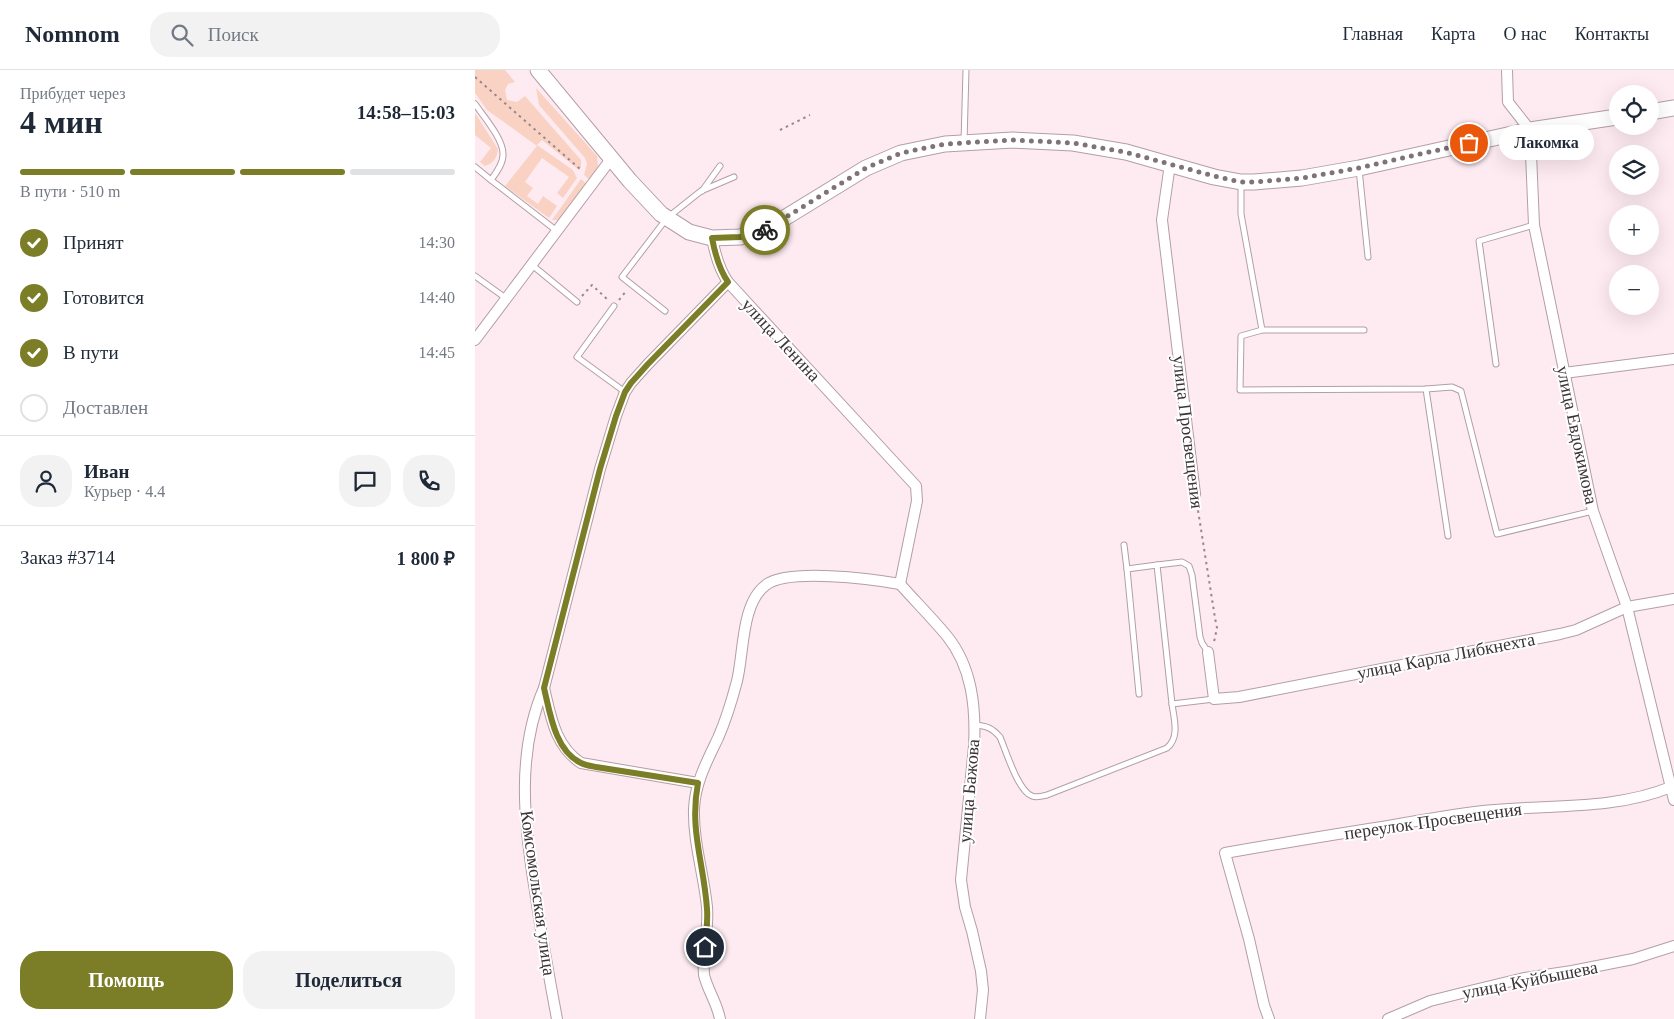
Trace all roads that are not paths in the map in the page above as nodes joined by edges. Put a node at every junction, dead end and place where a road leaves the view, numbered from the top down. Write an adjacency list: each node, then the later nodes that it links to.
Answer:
1 (538, 70): 10 (main road)
2 (966, 70): 9 (lane)
3 (1507, 70): 8 (street)
4 (475, 104): 16 (lane)
5 (1674, 108): 6 (main road)
6 (1659, 110)
7 (1609, 118): 8 (main road)
8 (1530, 130): 14 (main road); 20 (street, улица Евдокимова)
9 (964, 142): 11 (main road); 22 (main road)
10 (611, 159): 19 (main road); 21 (street)
11 (1170, 164): 17 (main road); 39 (street, улица Просвещения)
12 (720, 166): 18 (lane)
13 (475, 167): 16 (lane)
14 (1359, 168): 17 (main road); 23 (lane)
15 (734, 177): 18 (lane)
16 (491, 180): 21 (lane)
17 (1241, 182): 31 (lane)
18 (701, 191): 19 (lane)
19 (667, 218): 22 (main road); 30 (lane)
20 (1534, 225): 35 (lane); 36 (street, улица Евдокимова)
21 (557, 231): 24 (street)
22 (712, 238): 26 (street, улица Ленина)
23 (1368, 257)
24 (532, 266): 27 (street); 28 (lane)
25 (475, 276): 27 (lane)
26 (728, 282): 38 (street, Комсомольская улица); 45 (street, улица Ленина)
27 (507, 299): 33 (street)
28 (577, 302)
29 (614, 306): 38 (lane)
30 (665, 311)
31 (1263, 330): 32 (lane); 37 (lane)
32 (1364, 330)
33 (475, 340)
34 (1674, 358): 36 (street)
35 (1496, 364)
36 (1564, 373): 40 (street, улица Евдокимова)
37 (1426, 390): 40 (lane); 41 (lane)
38 (625, 392): 49 (street, Комсомольская улица)
39 (1195, 494)
40 (1593, 511): 47 (street, улица Евдокимова)
41 (1448, 536)
42 (1123, 545): 44 (lane)
43 (1157, 565): 44 (lane); 48 (lane); 52 (lane)
44 (1127, 569): 50 (lane)
45 (900, 584): 53 (street, улица Бажова); 54 (street)
46 (1674, 599): 47 (street, улица Карла Либкнехта)
47 (1627, 607): 51 (street, улица Карла Либкнехта); 55 (street, улица Евдокимова)
48 (1208, 652): 51 (street)
49 (544, 688): 54 (street); 59 (street, Комсомольская улица)
50 (1139, 694)
51 (1214, 699): 52 (lane)
52 (1172, 704): 53 (lane)
53 (975, 725): 62 (street, улица Бажова)
54 (698, 783): 58 (street)
55 (1671, 787): 56 (street, улица Евдокимова); 63 (street, переулок Просвещения)
56 (1674, 800)
57 (1674, 946): 64 (street, улица Куйбышева)
58 (718, 1008): 60 (street); 61 (street)
59 (557, 1019)
60 (720, 1019)
61 (726, 1019)
62 (980, 1019)
63 (1269, 1019)
64 (1388, 1019)

